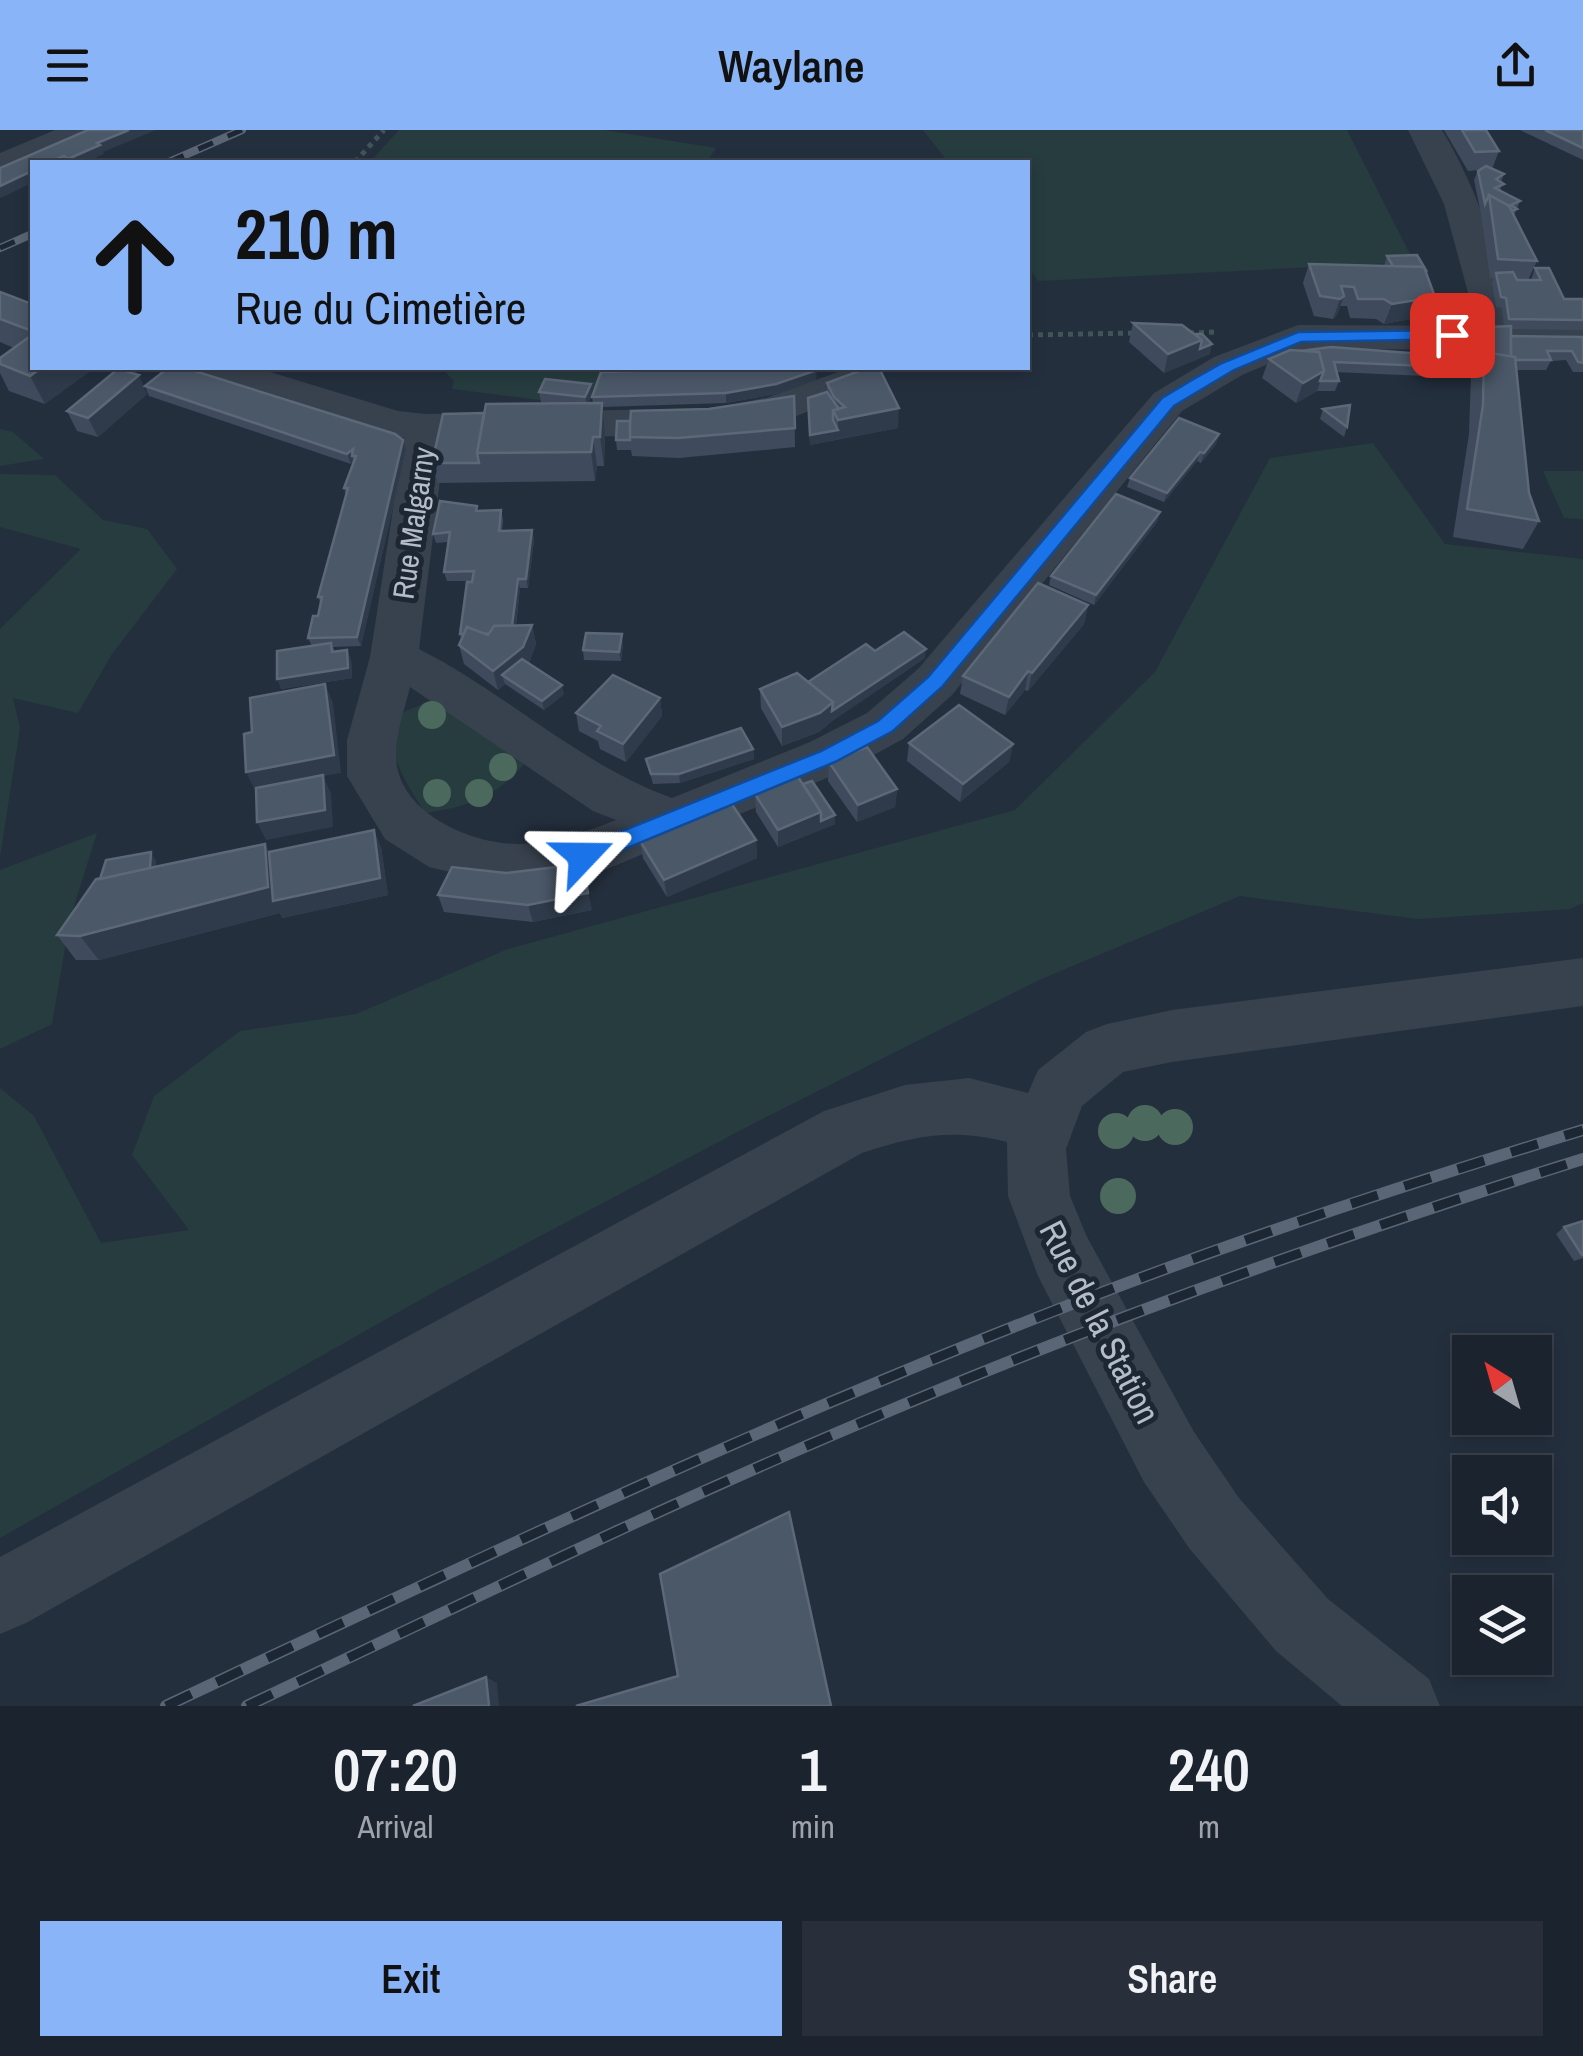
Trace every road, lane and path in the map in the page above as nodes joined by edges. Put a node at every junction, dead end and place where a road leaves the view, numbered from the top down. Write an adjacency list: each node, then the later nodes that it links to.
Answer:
1 (82, 130): 5 (street)
2 (384, 130): 4 (path)
3 (1425, 130): 9 (street)
4 (357, 160)
5 (0, 166)
6 (1174, 332): 10 (path)
7 (1136, 333): 8 (path)
8 (1030, 335)
9 (1499, 336): 10 (street); 11 (street)
10 (1298, 337): 16 (street, Rue Malgarny)
11 (1583, 338)
12 (223, 370): 14 (street, Rue Malgarny)
13 (852, 379): 14 (street)
14 (426, 427): 15 (street, Rue Malgarny)
15 (394, 657): 16 (street); 16 (street, Rue Malgarny)
16 (672, 819)
17 (1583, 982): 18 (street, Rue de la Station)
18 (1045, 1124): 19 (street); 20 (street, Rue de la Station)
19 (0, 1596)
20 (1402, 1706)

